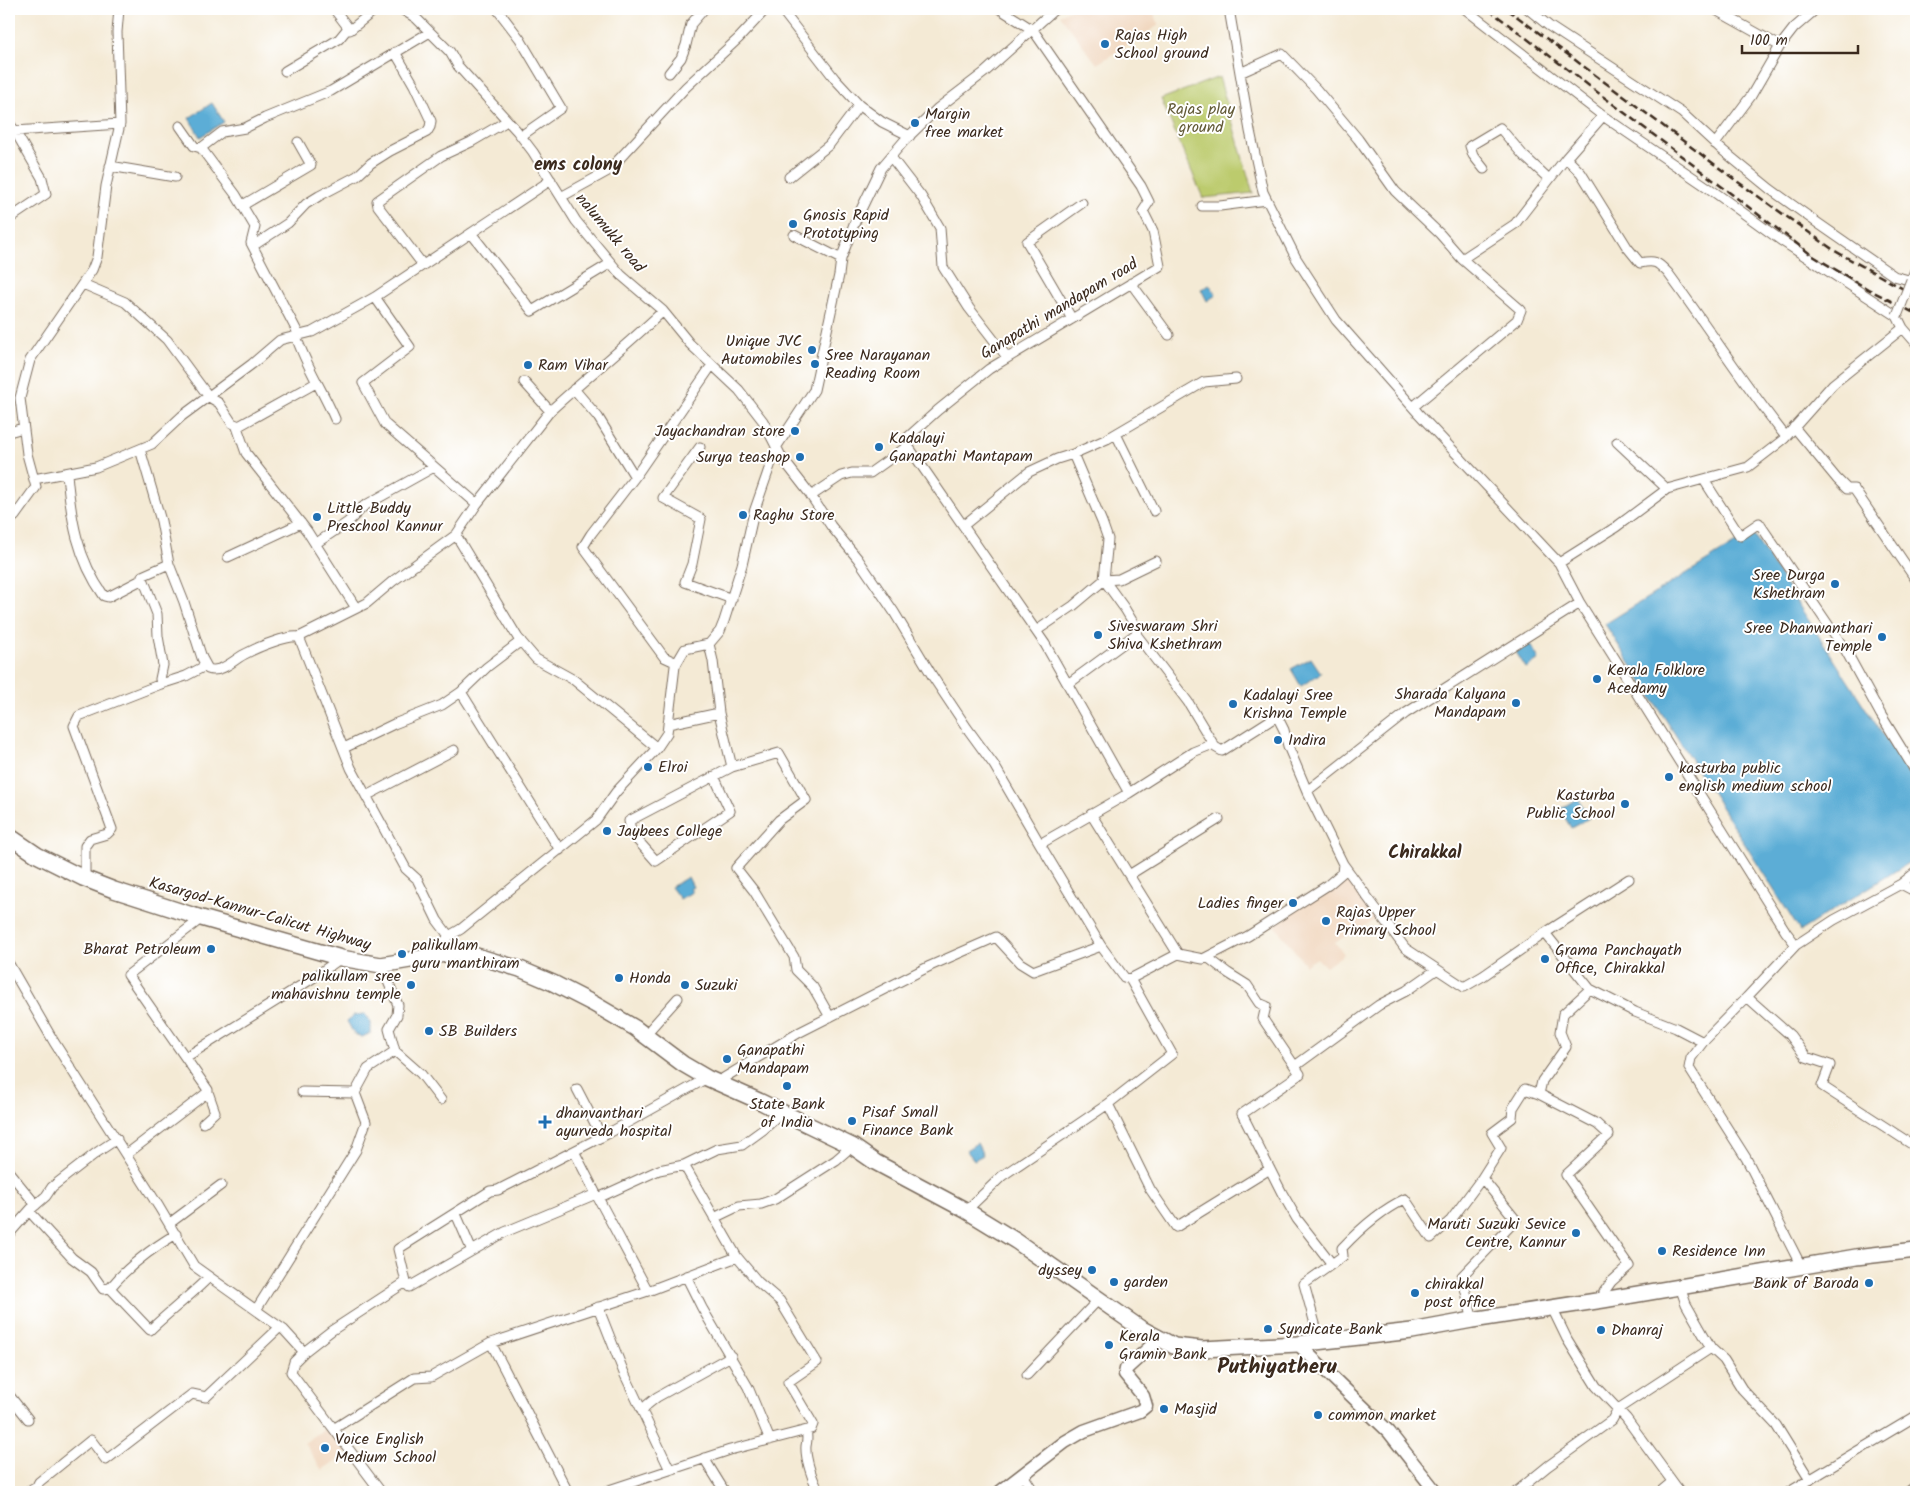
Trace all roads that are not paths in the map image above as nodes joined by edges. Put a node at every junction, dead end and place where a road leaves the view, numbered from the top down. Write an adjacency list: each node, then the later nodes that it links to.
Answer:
1 (119, 9): 28 (street)
2 (334, 9): 16 (street)
3 (376, 9): 16 (street)
4 (401, 9): 18 (street, nalumukk road)
5 (497, 9): 31 (street)
6 (704, 9): 22 (street)
7 (766, 9): 44 (street)
8 (781, 9): 24 (street)
9 (1000, 9): 17 (street)
10 (1055, 9): 17 (street)
11 (1229, 9): 23 (street)
12 (1464, 9): 25 (street)
13 (1528, 9): 34 (street)
14 (1714, 9): 19 (street)
15 (1816, 9): 19 (street)
16 (348, 28): 21 (street)
17 (1033, 30): 32 (street); 59 (street, Ganapathi mandapam road)
18 (430, 32): 20 (street); 26 (street, nalumukk road)
19 (1780, 46): 34 (street)
20 (395, 52): 35 (street); 52 (street)
21 (285, 71)
22 (669, 73)
23 (1240, 73): 45 (street); 54 (street)
24 (859, 105): 32 (street); 41 (street)
25 (1603, 116): 37 (street); 63 (street)
26 (508, 121): 31 (street, nalumukk road); 56 (street)
27 (9, 123): 30 (street)
28 (120, 124): 30 (street); 38 (street)
29 (180, 126): 35 (street)
30 (15, 131): 49 (street)
31 (520, 136): 43 (street, nalumukk road)
32 (910, 136): 36 (street)
33 (298, 142): 47 (street)
34 (1715, 144): 58 (street)
35 (201, 148): 47 (street)
36 (891, 157): 53 (street); 69 (street)
37 (1566, 158): 42 (street); 84 (street)
38 (110, 166): 40 (street); 60 (street)
39 (1484, 169): 42 (street)
40 (175, 177)
41 (789, 177)
42 (1549, 179): 54 (street)
43 (550, 180): 44 (street, nalumukk road); 50 (street)
44 (561, 197): 55 (street, nalumukk road)
45 (1267, 200): 48 (street); 76 (street)
46 (1082, 203): 64 (street)
47 (243, 206): 52 (street)
48 (1202, 206)
49 (9, 219)
50 (471, 233): 55 (street); 56 (street)
51 (794, 235): 53 (street)
52 (253, 246): 66 (street)
53 (841, 259): 87 (street)
54 (1462, 259): 76 (street)
55 (610, 263): 62 (street, nalumukk road)
56 (423, 265): 61 (street)
57 (1916, 268): 58 (street)
58 (1914, 281): 63 (street, bridge)
59 (1131, 283): 64 (street, Ganapathi mandapam road); 67 (street)
60 (83, 284): 75 (street); 81 (street)
61 (375, 297): 66 (street); 91 (street)
62 (663, 311): 70 (street, nalumukk road); 74 (street)
63 (1897, 316): 65 (street)
64 (1072, 319): 69 (street, Ganapathi mandapam road)
65 (1903, 328): 68 (street); 80 (street)
66 (298, 335): 72 (street); 75 (street)
67 (1169, 335)
68 (1916, 343)
69 (1007, 357): 88 (street, Ganapathi mandapam road)
70 (712, 365): 87 (street, nalumukk road); 93 (street)
71 (1236, 379): 83 (street)
72 (316, 382): 78 (street); 79 (street)
73 (524, 382): 77 (street)
74 (574, 389): 77 (street); 93 (street)
75 (209, 397): 79 (street); 89 (street)
76 (1413, 407): 107 (street)
77 (550, 411): 98 (street)
78 (336, 419)
79 (239, 426): 101 (street)
80 (1794, 427): 84 (street); 111 (street)
81 (23, 428): 82 (street); 94 (street)
82 (9, 432)
83 (1116, 434): 90 (street); 99 (street)
84 (1786, 437): 95 (street)
85 (1617, 442): 96 (street)
86 (700, 446): 112 (street)
87 (777, 446): 97 (street, nalumukk road); 112 (street)
88 (908, 446): 97 (street); 102 (street)
89 (140, 449): 92 (street); 108 (street)
90 (1073, 454): 102 (street); 110 (street)
91 (434, 467): 98 (street); 104 (street)
92 (67, 474): 94 (street); 109 (street)
93 (635, 477): 120 (street)
94 (34, 480): 100 (street)
95 (1704, 480): 96 (street); 132 (street)
96 (1667, 488): 107 (street)
97 (811, 496): 140 (street, nalumukk road)
98 (477, 504): 103 (street)
99 (1154, 511)
100 (9, 521)
101 (301, 523): 104 (street); 105 (street)
102 (964, 525): 115 (street)
103 (456, 536): 114 (street); 118 (street)
104 (315, 544): 114 (street)
105 (228, 557)
106 (1156, 561): 110 (street)
107 (1559, 563): 113 (street)
108 (169, 564): 109 (street); 121 (street)
109 (142, 579): 122 (street)
110 (1104, 580): 115 (street); 116 (street)
111 (1916, 580)
112 (732, 600): 119 (street)
113 (1580, 604): 134 (street); 152 (street)
114 (356, 608): 117 (street)
115 (1036, 631): 123 (street)
116 (1136, 634): 123 (street); 127 (street)
117 (299, 637): 121 (street); 128 (street)
118 (521, 642): 124 (street); 129 (street)
119 (710, 644): 120 (street); 125 (street)
120 (677, 663): 126 (street)
121 (205, 666): 122 (street)
122 (161, 684): 145 (street)
123 (1068, 684): 135 (street)
124 (460, 692): 128 (street); 141 (street)
125 (719, 713): 126 (street); 131 (street)
126 (668, 724): 129 (street)
127 (1213, 744): 134 (street); 135 (street)
128 (344, 748): 136 (street)
129 (657, 748): 141 (street)
130 (454, 750): 136 (street)
131 (732, 767): 133 (street); 165 (street)
132 (1916, 772)
133 (714, 776): 133 (street)
134 (1307, 791): 142 (street)
135 (1128, 793): 137 (street)
136 (366, 796): 151 (street)
137 (1092, 814): 140 (street); 144 (street)
138 (1220, 819): 144 (street)
139 (11, 842): 145 (highway, Kasargod-Kannur-Calicut Highway)
140 (1040, 844): 153 (street, nalumukk road)
141 (560, 850): 151 (street)
142 (1343, 864): 156 (street); 160 (street)
143 (1916, 872): 147 (street)
144 (1129, 875): 154 (street)
145 (83, 878): 149 (highway, Kasargod-Kannur-Calicut Highway)
146 (1629, 879): 150 (street)
147 (1901, 884): 148 (street); 152 (street)
148 (1916, 892)
149 (202, 918): 157 (highway, Kasargod-Kannur-Calicut Highway); 169 (street)
150 (1545, 933): 160 (street); 162 (street)
151 (449, 936): 155 (street)
152 (1796, 945): 163 (street)
153 (1101, 946): 161 (street, nalumukk road); 165 (street)
154 (1178, 954): 156 (street); 161 (street)
155 (432, 957): 159 (highway, Kasargod-Kannur-Calicut Highway); 166 (highway, Kasargod-Kannur-Calicut Highway)
156 (1208, 957): 170 (street)
157 (341, 958): 159 (highway, Kasargod-Kannur-Calicut Highway); 169 (street)
158 (9, 964): 182 (street)
159 (381, 964): 168 (street)
160 (1436, 970): 170 (street)
161 (1130, 979): 178 (street, nalumukk road)
162 (1590, 989): 167 (street); 176 (street)
163 (1747, 997): 167 (street); 184 (street)
164 (678, 998): 166 (street)
165 (830, 1017): 171 (street)
166 (645, 1035): 171 (highway, Kasargod-Kannur-Calicut Highway)
167 (1703, 1042): 204 (street)
168 (395, 1051): 175 (street); 177 (street)
169 (186, 1057): 173 (street)
170 (1295, 1066): 188 (street)
171 (712, 1080): 179 (highway, Kasargod-Kannur-Calicut Highway); 181 (street)
172 (577, 1089): 181 (street)
173 (208, 1092): 180 (street); 186 (street)
174 (302, 1092): 175 (street)
175 (355, 1093): 216 (street)
176 (1538, 1094): 190 (street); 212 (street)
177 (441, 1100)
178 (1108, 1104): 188 (street); 194 (street)
179 (783, 1112): 183 (highway, Kasargod-Kannur-Calicut Highway); 187 (street)
180 (202, 1123)
181 (602, 1137): 185 (street)
182 (117, 1139): 186 (street); 193 (street)
183 (855, 1147): 194 (highway, Kasargod-Kannur-Calicut Highway); 196 (street)
184 (1916, 1147)
185 (574, 1151): 192 (street); 195 (street)
186 (127, 1154): 197 (street)
187 (684, 1166): 192 (street); 196 (street)
188 (1270, 1169): 205 (street)
189 (9, 1172): 193 (street)
190 (1482, 1178): 205 (street); 217 (street)
191 (221, 1185): 197 (street)
192 (597, 1196): 202 (street); 211 (street)
193 (32, 1208): 198 (street); 210 (street)
194 (969, 1208): 213 (highway, Kasargod-Kannur-Calicut Highway); 220 (highway, Kasargod-Kannur-Calicut Highway)
195 (456, 1214): 202 (street); 208 (street)
196 (714, 1218): 203 (street)
197 (170, 1223): 199 (street)
198 (9, 1234)
199 (176, 1234): 207 (street); 210 (street)
200 (1916, 1241): 204 (highway, Kasargod-Kannur-Calicut Highway)
201 (1916, 1250): 204 (highway, Kasargod-Kannur-Calicut Highway)
202 (472, 1251): 208 (street)
203 (737, 1257): 206 (street); 233 (street)
204 (1800, 1263): 209 (highway, Kasargod-Kannur-Calicut Highway); 212 (highway, Kasargod-Kannur-Calicut Highway)
205 (1332, 1264): 219 (street)
206 (686, 1276): 211 (street); 225 (street)
207 (209, 1277): 210 (street); 216 (street)
208 (406, 1282): 224 (street)
209 (1680, 1287): 212 (highway, Kasargod-Kannur-Calicut Highway); 223 (street)
210 (110, 1288)
211 (648, 1291): 214 (street)
212 (1603, 1296): 215 (highway, Kasargod-Kannur-Calicut Highway); 217 (highway, Kasargod-Kannur-Calicut Highway)
213 (1099, 1299): 220 (highway, Kasargod-Kannur-Calicut Highway); 226 (street)
214 (598, 1308): 221 (street); 229 (street)
215 (1552, 1308): 217 (highway, Kasargod-Kannur-Calicut Highway); 228 (street)
216 (256, 1310): 218 (street)
217 (1471, 1316): 219 (highway, Kasargod-Kannur-Calicut Highway)
218 (280, 1327): 224 (street); 241 (street)
219 (1319, 1338): 220 (highway, Kasargod-Kannur-Calicut Highway); 222 (highway, Kasargod-Kannur-Calicut Highway)
220 (1162, 1339): 222 (highway, Kasargod-Kannur-Calicut Highway); 237 (main road)
221 (492, 1343): 232 (street); 245 (street)
222 (1298, 1344): 250 (main road)
223 (1711, 1348): 228 (street); 238 (street)
224 (304, 1352): 232 (street)
225 (731, 1356): 229 (street); 234 (street)
226 (1027, 1375)
227 (9, 1395): 231 (street)
228 (1618, 1409): 239 (street); 251 (street)
229 (643, 1411): 236 (street)
230 (1916, 1416): 238 (street)
231 (28, 1420)
232 (335, 1428): 244 (street)
233 (806, 1431): 234 (street); 242 (street)
234 (770, 1440): 235 (street)
235 (704, 1458): 236 (street); 247 (street)
236 (670, 1470): 246 (street)
237 (1023, 1475): 248 (main road); 249 (street)
238 (1810, 1480): 254 (street)
239 (1672, 1482): 252 (street); 253 (street)
240 (1916, 1486): 255 (street)
241 (38, 1489): 243 (street)
242 (816, 1491)
243 (26, 1492)
244 (381, 1492)
245 (568, 1492)
246 (603, 1492)
247 (725, 1492)
248 (1000, 1492)
249 (1034, 1492)
250 (1436, 1492)
251 (1516, 1492)
252 (1660, 1492)
253 (1680, 1492)
254 (1789, 1492)
255 (1908, 1492)

